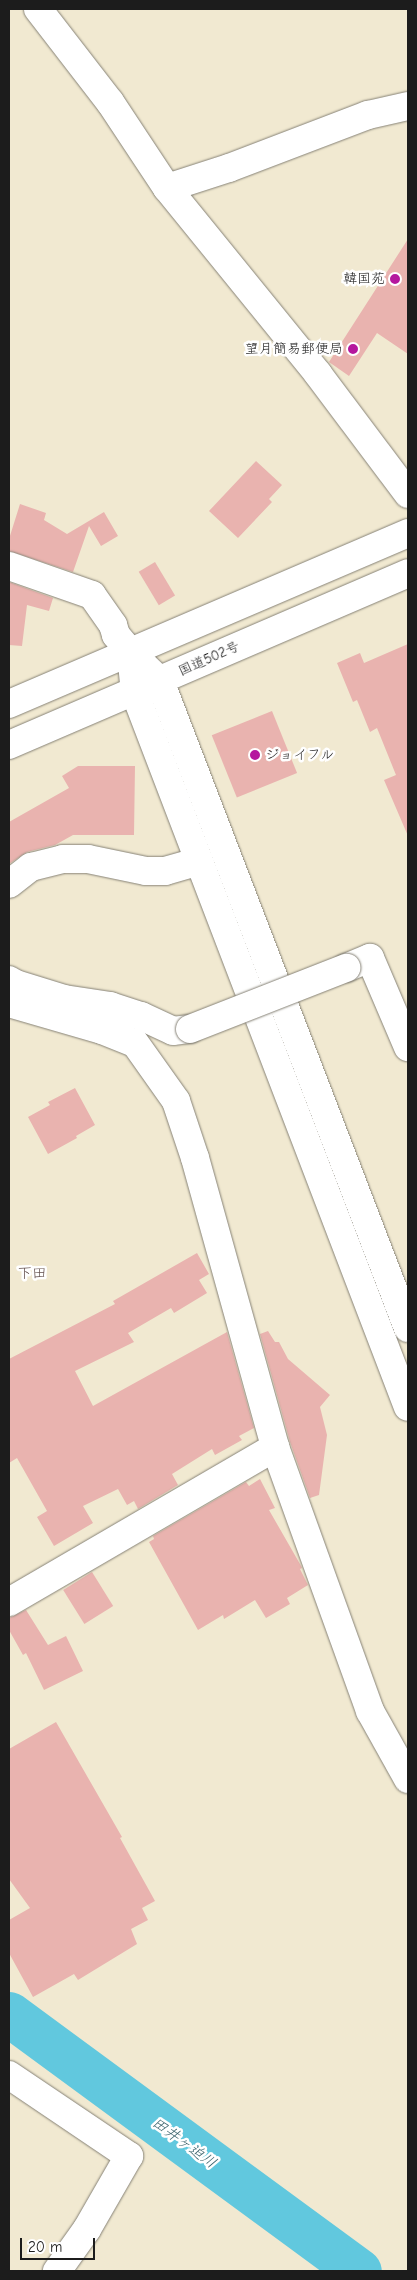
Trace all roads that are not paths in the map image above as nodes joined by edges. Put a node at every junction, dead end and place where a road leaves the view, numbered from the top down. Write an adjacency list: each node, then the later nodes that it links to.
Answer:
1 (38, 9): 3 (main road)
2 (408, 106): 3 (main road)
3 (167, 188): 4 (main road)
4 (408, 494)
5 (408, 533): 8 (main road)
6 (9, 566): 8 (main road)
7 (408, 574): 9 (main road, 国道502号)
8 (131, 653): 9 (main road); 10 (main road); 11 (main road)
9 (160, 681): 10 (main road, 国道502号); 18 (main road)
10 (135, 692): 12 (main road, 国道502号); 13 (main road)
11 (9, 704)
12 (9, 745)
13 (199, 861): 14 (main road); 19 (main road)
14 (9, 884)
15 (9, 980): 17 (main road, bridge)
16 (9, 1003): 20 (main road)
17 (408, 1047)
18 (408, 1328)
19 (408, 1407)
20 (275, 1447): 21 (main road); 22 (main road)
21 (9, 1602)
22 (408, 1779)
23 (9, 2075): 24 (main road)
24 (57, 2271)

